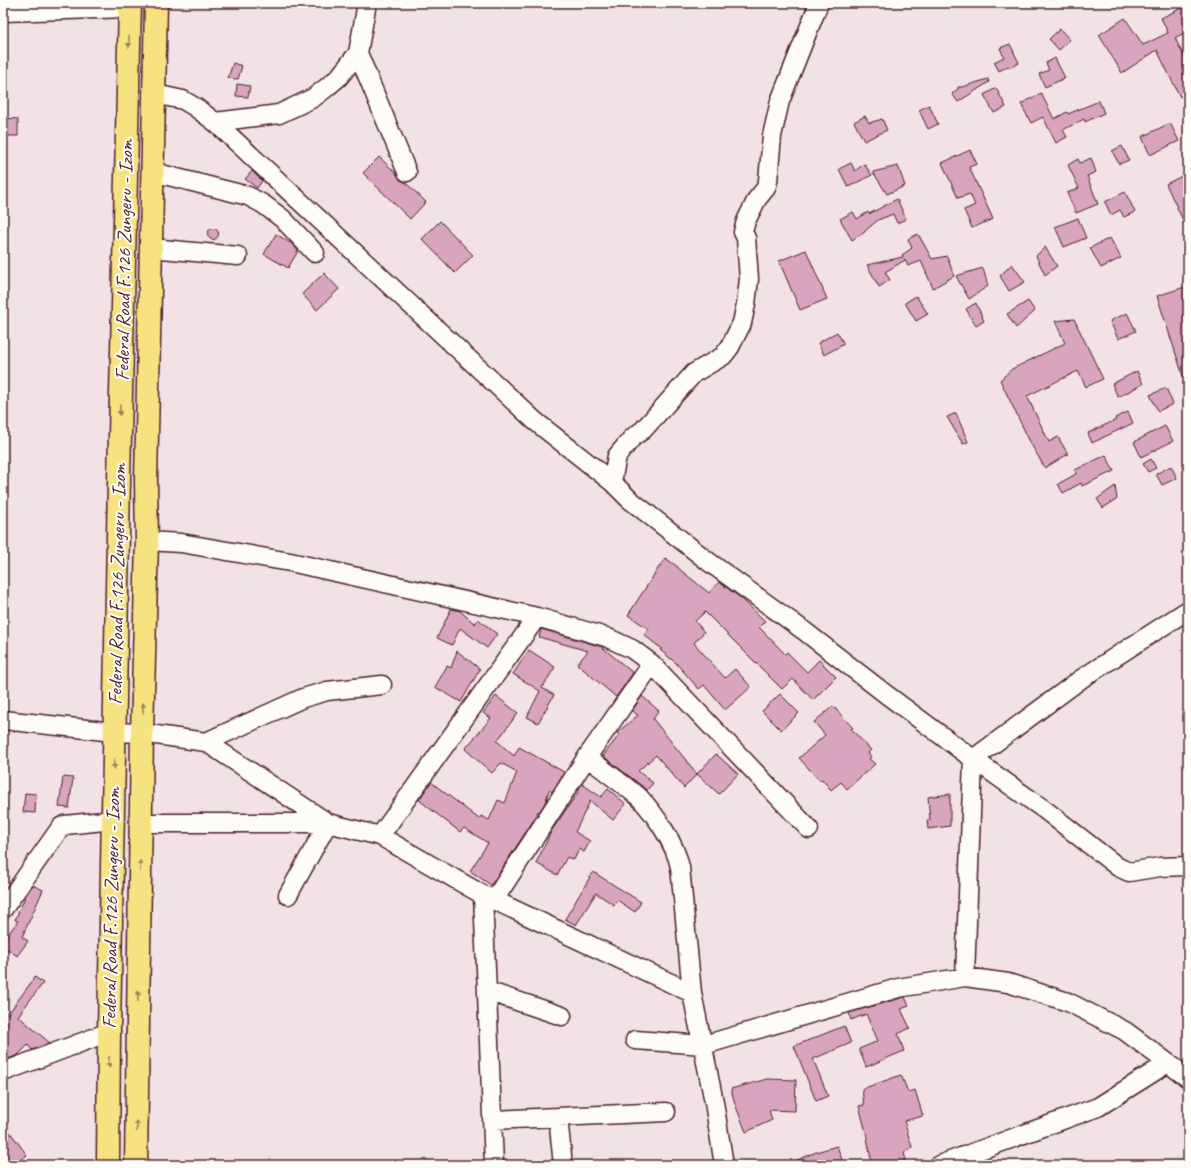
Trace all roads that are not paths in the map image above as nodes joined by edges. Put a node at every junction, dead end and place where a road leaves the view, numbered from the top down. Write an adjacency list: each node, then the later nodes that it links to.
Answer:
1 (156, 3): 7 (main road, Federal Road F.126 Zungeru - Izom)
2 (367, 3): 6 (street)
3 (819, 3): 14 (street)
4 (130, 6): 5 (street); 21 (main road, Federal Road F.126 Zungeru - Izom, one-way to 21)
5 (3, 12)
6 (358, 53): 8 (street); 10 (street)
7 (154, 94): 8 (street); 9 (main road, Federal Road F.126 Zungeru - Izom)
8 (215, 122): 14 (street)
9 (153, 172): 11 (main road, Federal Road F.126 Zungeru - Izom); 12 (street)
10 (407, 172)
11 (151, 248): 13 (street); 15 (main road, Federal Road F.126 Zungeru - Izom)
12 (315, 253)
13 (238, 256)
14 (612, 482): 25 (street)
15 (147, 541): 17 (street); 22 (main road, Federal Road F.126 Zungeru - Izom, one-way to 15)
16 (1188, 610): 25 (street)
17 (537, 617): 18 (street); 30 (street)
18 (652, 664): 24 (street); 29 (street)
19 (382, 685): 23 (street)
20 (3, 720): 21 (street)
21 (114, 732): 22 (street); 26 (main road, Federal Road F.126 Zungeru - Izom, one-way to 26)
22 (142, 733): 23 (street); 27 (main road, Federal Road F.126 Zungeru - Izom)
23 (206, 742): 28 (street)
24 (587, 757): 33 (street); 37 (street)
25 (973, 759): 31 (street); 35 (street)
26 (113, 820): 34 (street); 39 (main road, Federal Road F.126 Zungeru - Izom)
27 (140, 823): 28 (street); 49 (main road, Federal Road F.126 Zungeru - Izom, one-way to 27)
28 (328, 823): 30 (street); 32 (street)
29 (809, 829)
30 (380, 836): 33 (street)
31 (1188, 866)
32 (288, 895)
33 (488, 898): 36 (street); 37 (street)
34 (3, 910)
35 (965, 976): 41 (street); 42 (street)
36 (487, 991): 38 (street); 47 (street)
37 (692, 993): 41 (street)
38 (562, 1016)
39 (109, 1032): 43 (street); 48 (main road, Federal Road F.126 Zungeru - Izom, one-way to 48)
40 (635, 1040): 41 (street)
41 (704, 1044): 52 (street)
42 (1168, 1063): 44 (street); 53 (street)
43 (3, 1072)
44 (1188, 1078)
45 (666, 1112): 46 (street)
46 (558, 1117): 47 (street); 51 (street)
47 (492, 1120): 50 (street)
48 (108, 1165)
49 (136, 1165)
50 (494, 1165)
51 (563, 1165)
52 (724, 1165)
53 (939, 1165)

